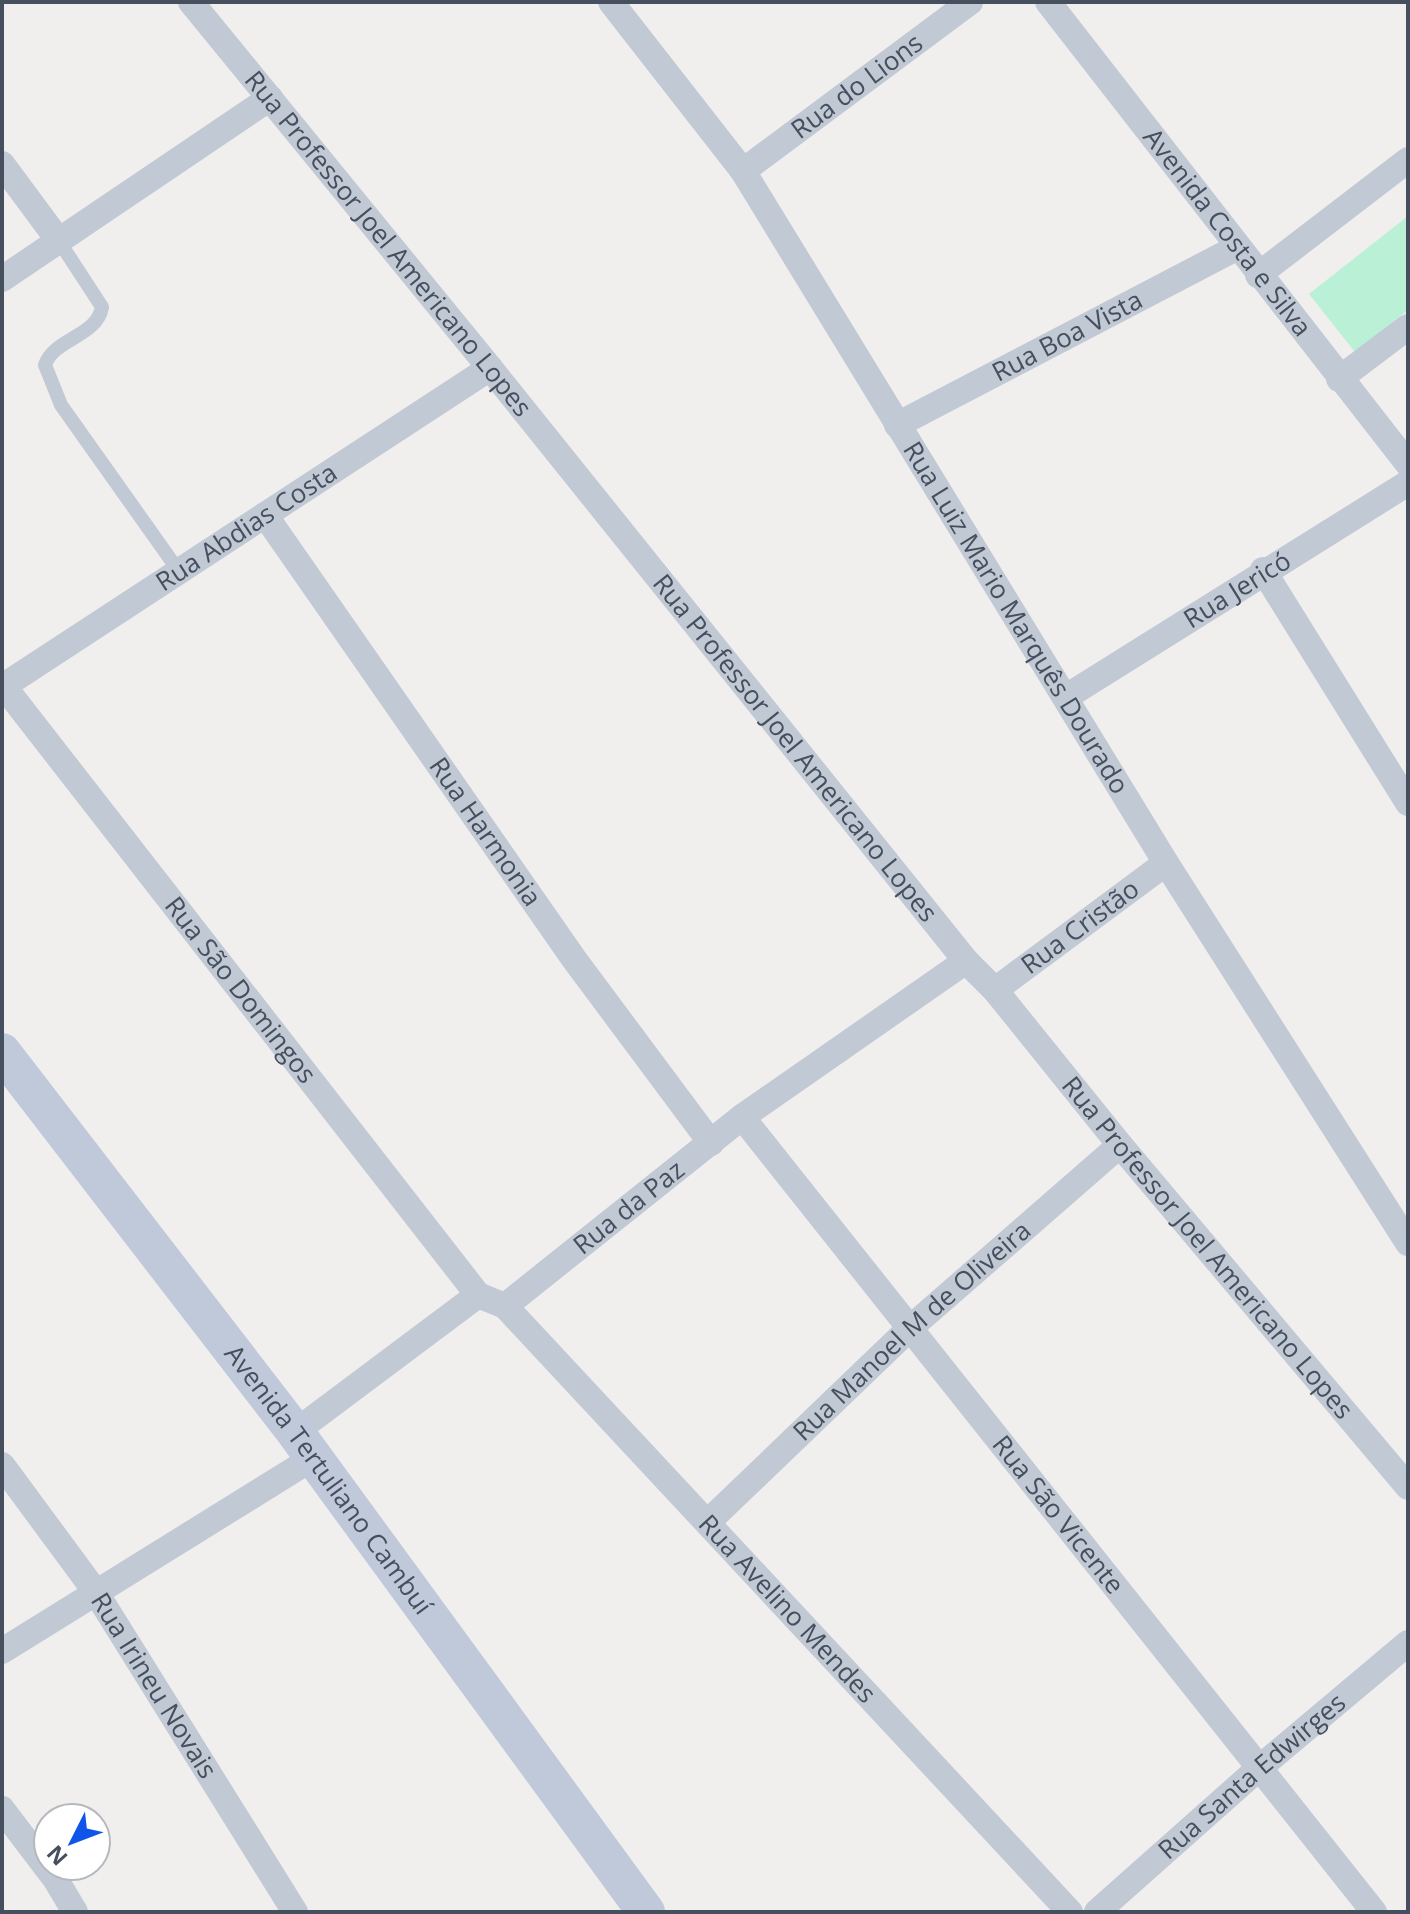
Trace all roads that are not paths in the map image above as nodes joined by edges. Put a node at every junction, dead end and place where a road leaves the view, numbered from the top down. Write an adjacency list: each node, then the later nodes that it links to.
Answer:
1 (191, 2): 5 (street, Rua Professor Joel Americano Lopes)
2 (611, 2): 8 (street, Rua Luiz Mario Marquês Dourado)
3 (970, 2): 8 (street, Rua do Lions)
4 (1048, 2): 10 (street, Avenida Costa e Silva)
5 (270, 98): 9 (street); 14 (street, Rua Professor Joel Americano Lopes)
6 (1408, 160): 11 (street)
7 (2, 164): 9 (street)
8 (743, 171): 16 (street, Rua Luiz Mario Marquês Dourado)
9 (59, 241): 12 (street); 20 (lane)
10 (1238, 247): 11 (street, Avenida Costa e Silva); 16 (street, Rua Boa Vista)
11 (1258, 275): 15 (street, Avenida Costa e Silva)
12 (2, 279)
13 (1408, 327): 15 (street)
14 (490, 368): 19 (street, Rua Abdias Costa); 26 (street, Rua Professor Joel Americano Lopes)
15 (1339, 379): 17 (street, Avenida Costa e Silva)
16 (897, 425): 23 (street, Rua Luiz Mario Marquês Dourado)
17 (1408, 464)
18 (1408, 483): 21 (street, Rua Jericó)
19 (265, 515): 20 (street, Rua Abdias Costa); 30 (street, Rua Harmonia)
20 (178, 570): 22 (street, Rua Abdias Costa)
21 (1263, 570): 23 (street, Rua Jericó); 24 (street)
22 (2, 686): 33 (street, Rua São Domingos)
23 (1066, 697): 25 (street, Rua Luiz Mario Marquês Dourado)
24 (1408, 803)
25 (1166, 863): 27 (street, Rua Cristão); 32 (street, Rua Luiz Mario Marquês Dourado)
26 (966, 961): 27 (street, Rua Professor Joel Americano Lopes); 29 (street, Rua da Paz)
27 (995, 990): 31 (street, Rua Professor Joel Americano Lopes)
28 (2, 1052): 36 (main road, Avenida Tertuliano Cambuí)
29 (742, 1117): 30 (street, Rua da Paz); 35 (street, Rua São Vicente)
30 (711, 1143): 34 (street, Rua da Paz)
31 (1120, 1145): 35 (street, Rua Manoel M de Oliveira); 38 (street, Rua Professor Joel Americano Lopes)
32 (1408, 1243)
33 (478, 1295): 34 (street); 36 (street)
34 (505, 1306): 39 (street, Rua Avelino Mendes)
35 (909, 1329): 39 (street, Rua Manoel M de Oliveira); 43 (street, Rua São Vicente)
36 (304, 1445): 40 (street); 47 (main road, Avenida Tertuliano Cambuí)
37 (2, 1465): 40 (street, Rua Irineu Novais)
38 (1408, 1487)
39 (709, 1521): 48 (street, Rua Avelino Mendes)
40 (95, 1591): 42 (street); 46 (street, Rua Irineu Novais)
41 (1408, 1643): 43 (street, Rua Santa Edwirges)
42 (2, 1651)
43 (1258, 1769): 49 (street, Rua Santa Edwirges); 50 (street, Rua São Vicente)
44 (2, 1809): 45 (street)
45 (75, 1912)
46 (295, 1912)
47 (646, 1912)
48 (1070, 1912)
49 (1097, 1912)
50 (1374, 1912)

